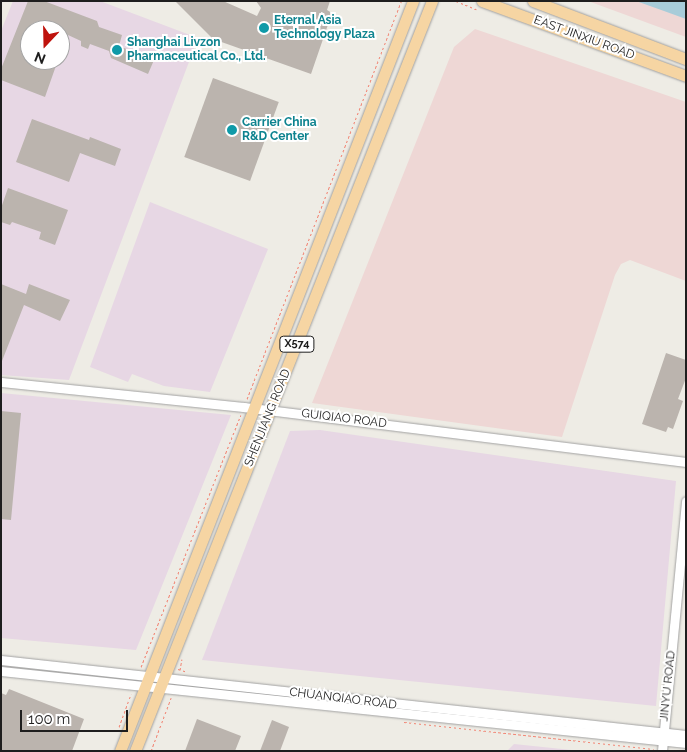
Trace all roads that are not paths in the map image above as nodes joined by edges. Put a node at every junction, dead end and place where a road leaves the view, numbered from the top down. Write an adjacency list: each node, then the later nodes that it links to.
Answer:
1 (413, 1): 8 (main road, SHENJIANG ROAD / X574)
2 (432, 1): 9 (main road, SHENJIANG ROAD / X574)
3 (482, 1): 6 (main road, EAST JINXIU ROAD)
4 (533, 1): 5 (main road, EAST JINXIU ROAD)
5 (686, 59)
6 (686, 76)
7 (1, 382): 8 (street, GUIQIAO ROAD)
8 (248, 407): 9 (street, GUIQIAO ROAD); 14 (main road, SHENJIANG ROAD / X574)
9 (271, 410): 10 (street, GUIQIAO ROAD); 15 (main road, SHENJIANG ROAD / X574)
10 (686, 462)
11 (686, 501): 17 (street, JINYU ROAD)
12 (1, 660): 14 (street, CHUANQIAO ROAD)
13 (1, 670): 14 (street, CHUANQIAO ROAD)
14 (143, 677): 15 (street, CHUANQIAO ROAD); 19 (main road, SHENJIANG ROAD / X574)
15 (162, 682): 17 (street, CHUANQIAO ROAD); 20 (main road, SHENJIANG ROAD / X574)
16 (686, 735): 17 (street, CHUANQIAO ROAD)
17 (663, 737): 18 (street, CHUANQIAO ROAD); 21 (street, JINYU ROAD)
18 (686, 743)
19 (120, 751)
20 (135, 751)
21 (662, 751)

